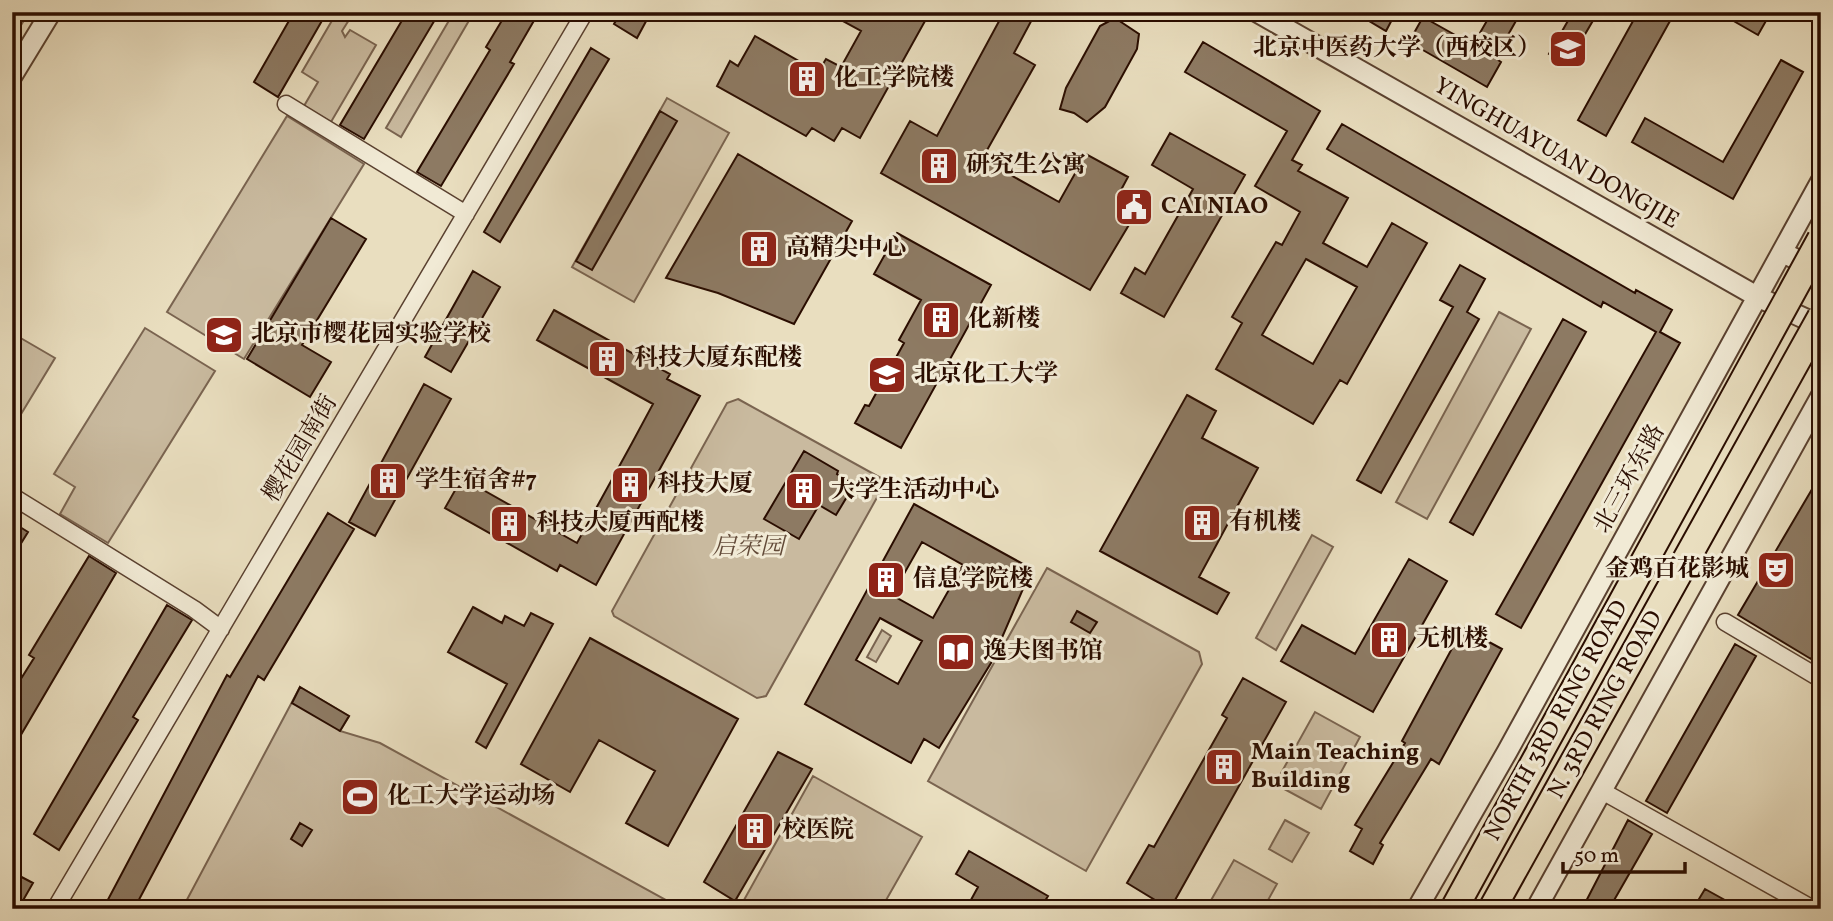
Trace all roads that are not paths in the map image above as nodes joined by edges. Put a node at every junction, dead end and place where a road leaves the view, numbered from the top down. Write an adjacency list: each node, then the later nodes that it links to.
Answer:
1 (51, 12): 4 (street)
2 (585, 12): 7 (street, 樱花园南街)
3 (1257, 12): 11 (street, YINGHUAYUAN DONGJIE)
4 (12, 76)
5 (286, 104): 7 (street)
6 (1821, 181): 9 (street, 北三环东路)
7 (466, 214): 18 (street, 樱花园南街)
8 (1821, 239): 23 (highway, NORTH 3RD RING ROAD, bridge)
9 (1782, 252): 10 (street); 11 (street, 北三环东路)
10 (1821, 272)
11 (1758, 297): 13 (street); 14 (street); 21 (street, 北三环东路)
12 (1821, 317): 24 (highway, N. 3RD RING ROAD, bridge)
13 (1821, 326)
14 (1821, 340)
15 (1821, 396): 20 (street)
16 (12, 496): 18 (street)
17 (1725, 622): 19 (street)
18 (221, 629): 22 (street, 樱花园南街)
19 (1821, 679)
20 (1602, 791): 25 (street); 26 (street)
21 (1420, 908)
22 (55, 909)
23 (1454, 909)
24 (1492, 909)
25 (1536, 909)
26 (1813, 909)

